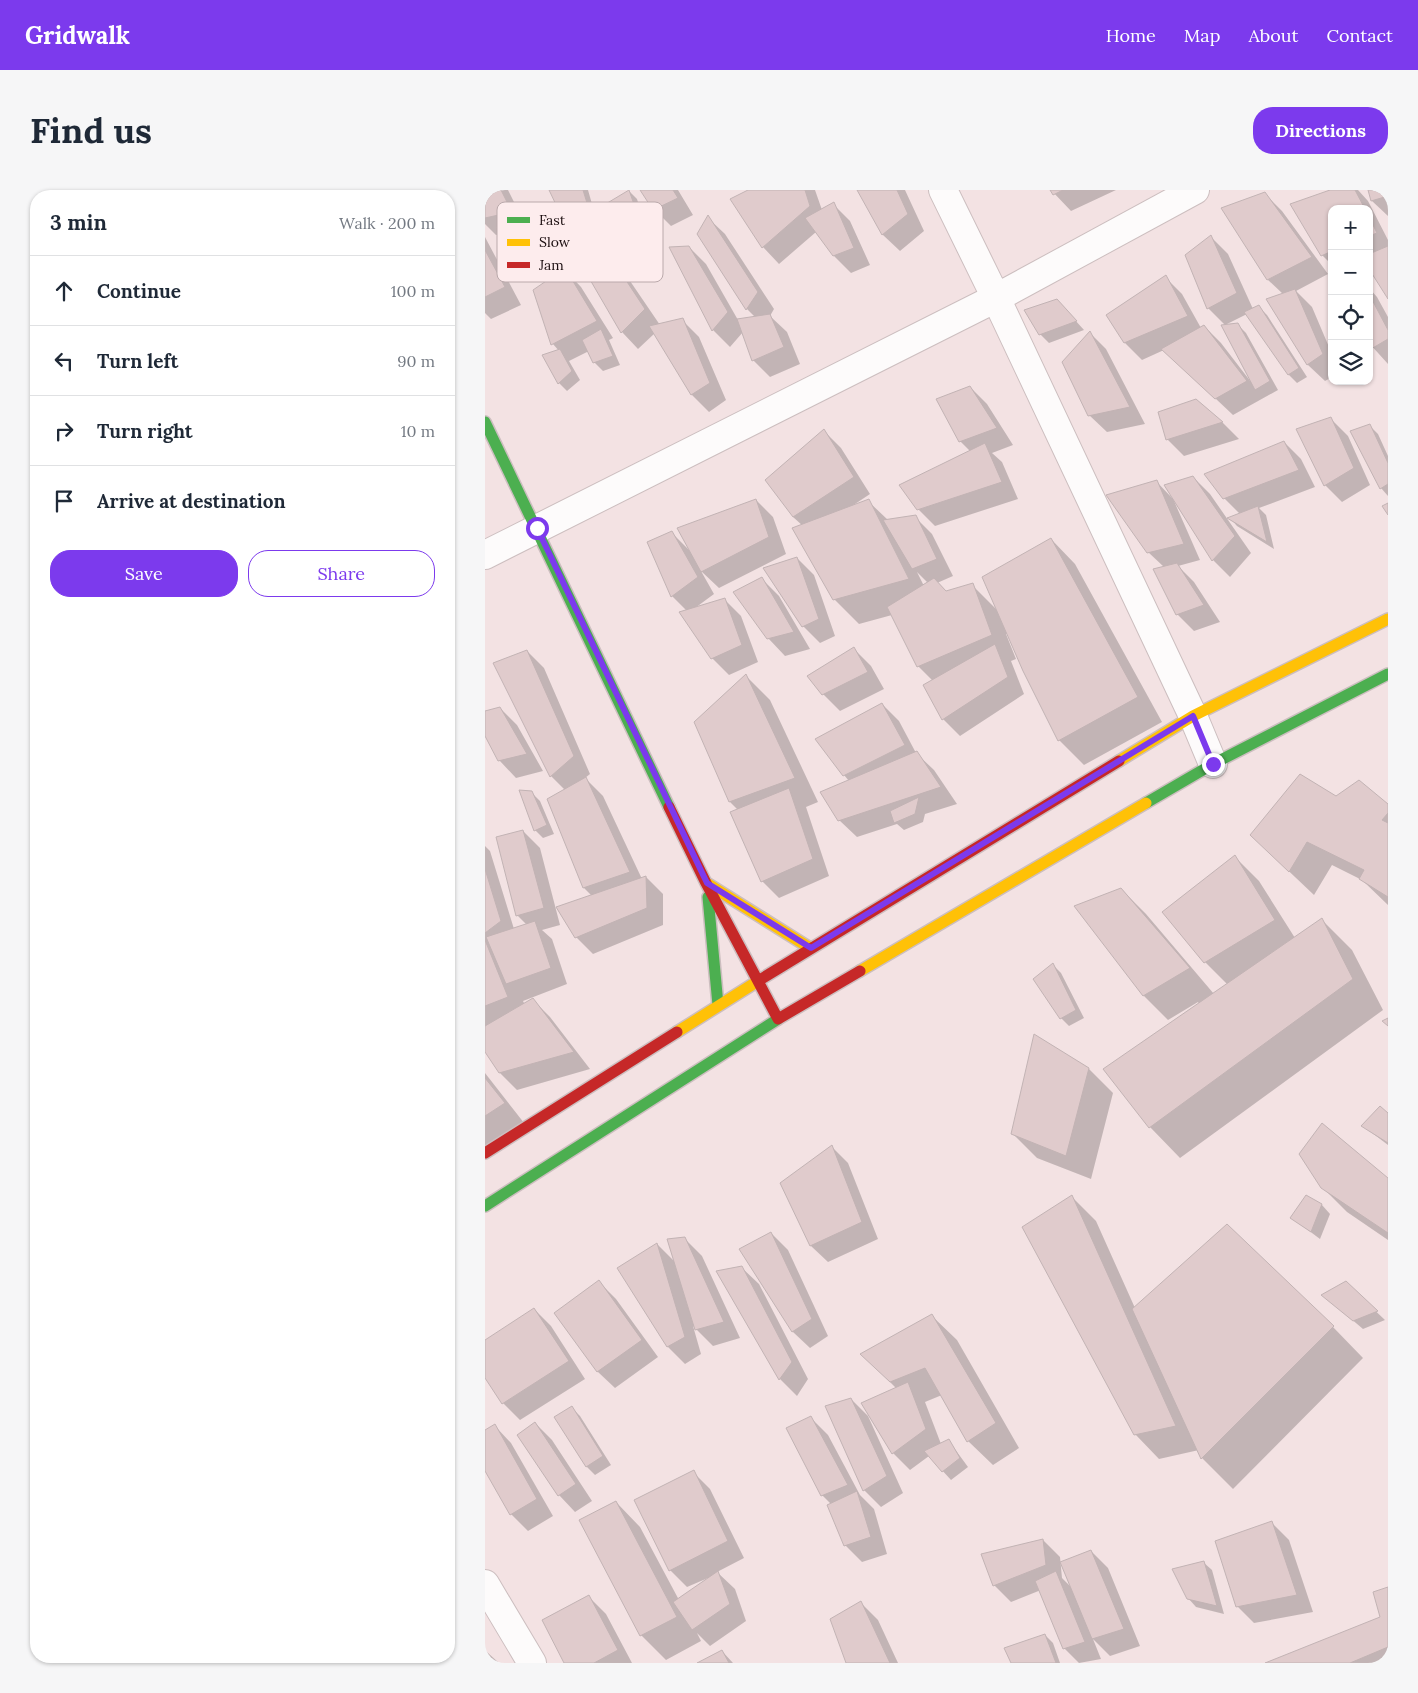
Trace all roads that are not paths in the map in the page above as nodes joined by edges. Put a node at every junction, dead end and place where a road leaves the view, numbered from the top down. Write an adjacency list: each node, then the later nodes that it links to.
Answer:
1 (943, 190): 3 (street)
2 (1195, 190): 3 (street)
3 (996, 298): 5 (street); 9 (street)
4 (485, 422): 5 (main road)
5 (537, 528): 6 (street); 11 (main road)
6 (485, 555)
7 (1388, 619): 9 (main road)
8 (1388, 674): 10 (main road)
9 (1193, 716): 10 (street); 12 (main road)
10 (1213, 764): 15 (main road)
11 (707, 883): 12 (main road); 13 (main road); 14 (main road)
12 (811, 948): 13 (main road)
13 (758, 981): 14 (main road); 15 (main road)
14 (718, 1005): 16 (main road)
15 (778, 1019): 17 (main road)
16 (485, 1153)
17 (485, 1206)
18 (485, 1584): 19 (street)
19 (532, 1663)

